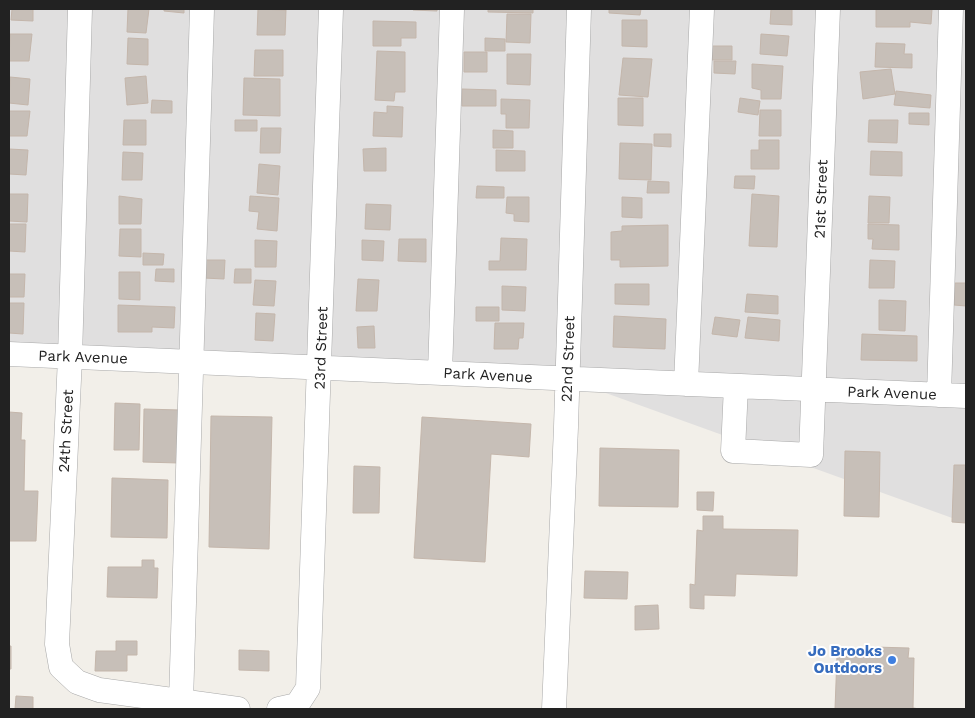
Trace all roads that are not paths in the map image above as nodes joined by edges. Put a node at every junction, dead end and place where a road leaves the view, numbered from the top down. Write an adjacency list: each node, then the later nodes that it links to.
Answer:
1 (80, 9): 10 (street, 24th Street)
2 (202, 9): 11 (street)
3 (331, 9): 12 (street, 23rd Street)
4 (452, 9): 13 (street)
5 (579, 9): 14 (street, 22nd Street)
6 (702, 9): 15 (street)
7 (828, 9): 17 (street, 21st Street)
8 (951, 9): 18 (street)
9 (9, 354): 10 (street, Park Avenue)
10 (70, 357): 11 (street, Park Avenue); 20 (street, 24th Street)
11 (191, 362): 12 (street, Park Avenue); 20 (street)
12 (320, 368): 13 (street, Park Avenue); 22 (street, 23rd Street)
13 (440, 373): 14 (street, Park Avenue)
14 (568, 379): 15 (street, Park Avenue); 23 (street, 22nd Street)
15 (686, 384): 16 (street, Park Avenue)
16 (736, 386): 17 (street, Park Avenue); 17 (street, 21st Street)
17 (814, 390): 18 (street, Park Avenue)
18 (939, 395): 19 (street, Park Avenue)
19 (966, 396)
20 (181, 702): 21 (street, 24th Street)
21 (238, 709)
22 (279, 709)
23 (554, 709)

